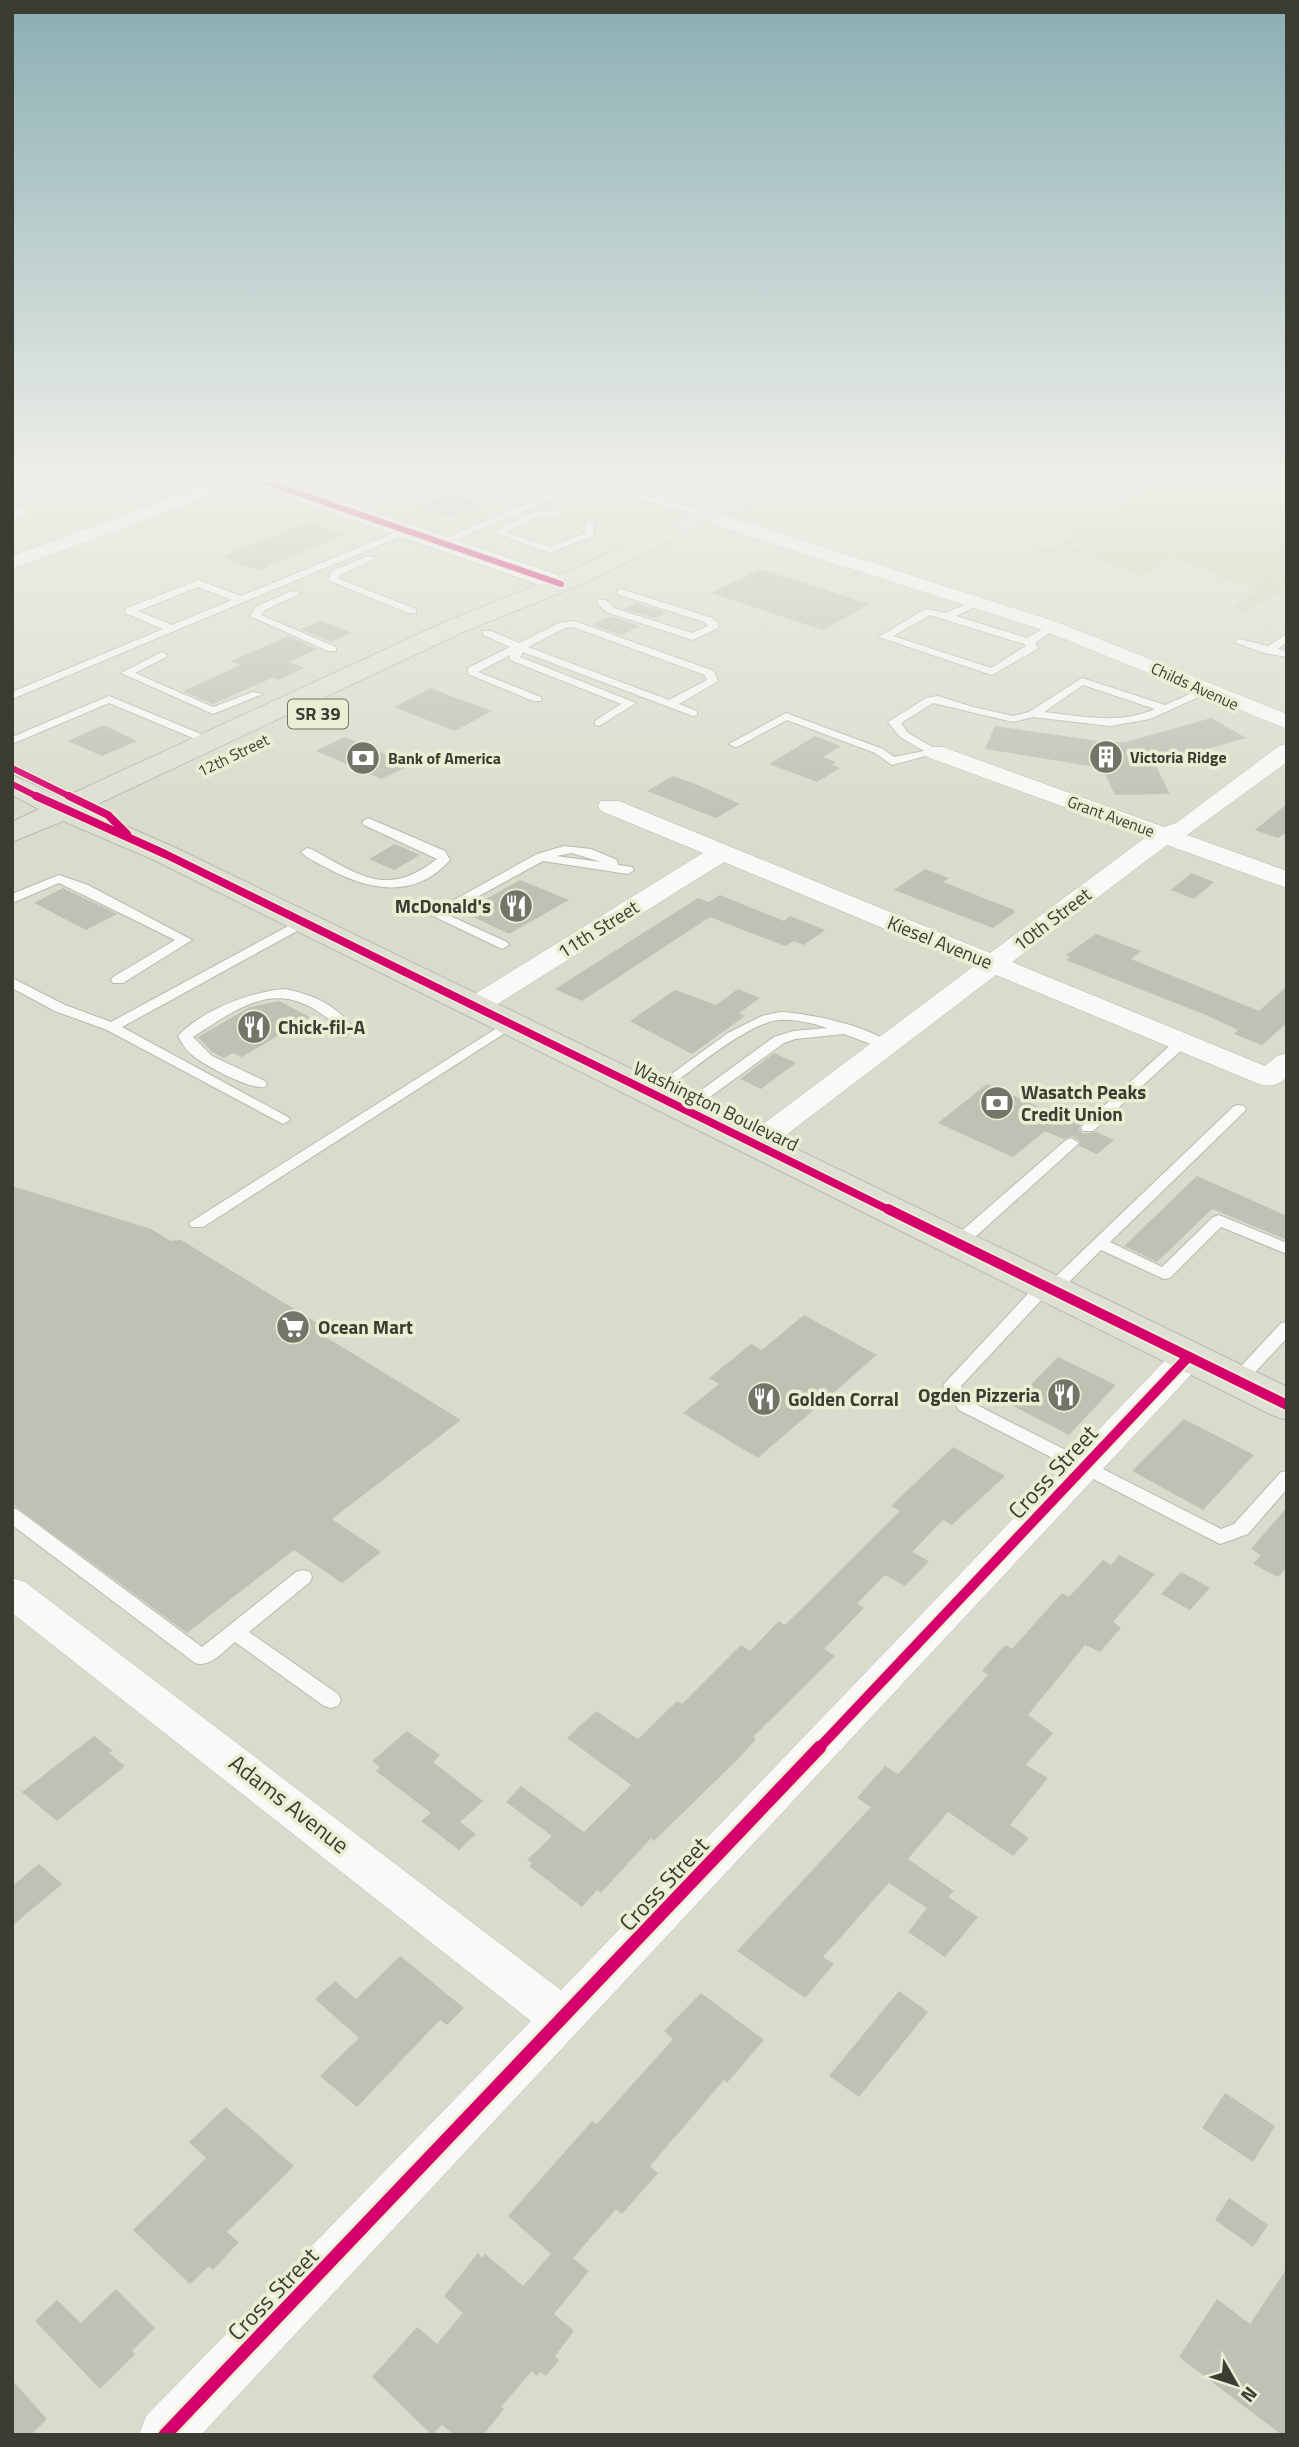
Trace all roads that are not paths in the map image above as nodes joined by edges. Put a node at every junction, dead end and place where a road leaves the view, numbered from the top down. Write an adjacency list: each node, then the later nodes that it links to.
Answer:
1 (170, 594): 17 (lane)
2 (226, 594): 10 (lane)
3 (255, 594): 10 (lane)
4 (293, 594): 24 (lane)
5 (369, 594): 13 (lane)
6 (536, 594): 39 (main road, 12th Street / SR 39)
7 (546, 594): 19 (main road, 12th Street / SR 39)
8 (628, 594): 11 (lane)
9 (948, 594): 12 (street, Childs Avenue)
10 (241, 600): 17 (lane)
11 (603, 602)
12 (975, 603): 14 (lane); 15 (street, Childs Avenue)
13 (412, 611)
14 (947, 616): 18 (lane); 21 (lane)
15 (1021, 618): 16 (street, Childs Avenue); 18 (lane)
16 (1052, 628): 21 (lane); 29 (street, Childs Avenue)
17 (173, 629): 31 (lane)
18 (996, 632): 21 (lane)
19 (487, 633): 23 (lane); 46 (main road, 12th Street / SR 39)
20 (1287, 638): 25 (lane)
21 (1028, 642)
22 (1239, 642): 25 (lane)
23 (522, 645): 28 (lane); 32 (lane); 32 (lane); 37 (lane)
24 (332, 649)
25 (1268, 651): 27 (lane)
26 (162, 654): 30 (lane)
27 (1287, 654)
28 (477, 667): 28 (lane)
29 (1208, 690): 33 (lane); 36 (street, Childs Avenue)
30 (257, 694)
31 (12, 696)
32 (670, 704): 34 (lane)
33 (1166, 709): 35 (lane); 35 (lane)
34 (693, 713)
35 (1033, 714): 42 (lane)
36 (1287, 722)
37 (599, 723)
38 (12, 741): 39 (lane)
39 (209, 741): 46 (main road, 12th Street / SR 39)
40 (735, 744): 42 (lane)
41 (1287, 751): 49 (street, 10th Street)
42 (935, 752): 49 (street, Grant Avenue)
43 (12, 768): 46 (main road, Washington Boulevard)
44 (12, 784): 46 (main road, Washington Boulevard)
45 (610, 806): 51 (street, Kiesel Avenue)
46 (86, 812): 48 (main road, 12th Street / SR 39); 52 (main road, 12th Street / SR 39); 56 (main road, Washington Boulevard)
47 (368, 822): 50 (lane)
48 (12, 833)
49 (1164, 835): 54 (street, Grant Avenue); 58 (street, 10th Street)
50 (307, 852)
51 (722, 852): 58 (street, Kiesel Avenue); 61 (street, 11th Street)
52 (12, 861)
53 (628, 870): 57 (lane)
54 (1287, 880)
55 (12, 899): 59 (lane)
56 (303, 922): 61 (main road, Washington Boulevard); 63 (lane)
57 (502, 945)
58 (993, 964): 66 (street, Kiesel Avenue); 67 (street, 10th Street)
59 (118, 980)
60 (12, 982): 63 (lane)
61 (475, 1006): 62 (main road, Washington Boulevard)
62 (511, 1023): 70 (main road, Washington Boulevard); 76 (lane)
63 (112, 1027): 72 (lane)
64 (848, 1030): 67 (lane); 70 (lane); 70 (lane)
65 (342, 1034): 69 (lane)
66 (1182, 1042): 68 (street, Kiesel Avenue); 73 (lane)
67 (884, 1045): 75 (street, 10th Street)
68 (1278, 1070)
69 (260, 1084)
70 (667, 1102): 75 (main road, Washington Boulevard)
71 (1239, 1109): 78 (lane)
72 (283, 1119)
73 (1088, 1128)
74 (1071, 1143): 77 (lane)
75 (754, 1145): 77 (main road, Washington Boulevard)
76 (198, 1223)
77 (957, 1244): 80 (main road, Washington Boulevard)
78 (1101, 1244): 79 (lane); 80 (lane)
79 (1287, 1249)
80 (1048, 1288): 82 (main road, Washington Boulevard); 85 (lane)
81 (1287, 1327): 83 (lane)
82 (1188, 1357): 83 (main road, Washington Boulevard); 85 (street, Cross Street)
83 (1237, 1381): 84 (main road, Washington Boulevard)
84 (1287, 1405)
85 (1085, 1466): 86 (lane); 92 (street, Cross Street)
86 (1287, 1477)
87 (12, 1515): 90 (lane)
88 (303, 1577): 90 (lane)
89 (12, 1592): 92 (street, Adams Avenue)
90 (235, 1632): 91 (lane)
91 (331, 1700)
92 (563, 2019): 93 (street, Cross Street)
93 (165, 2435)

